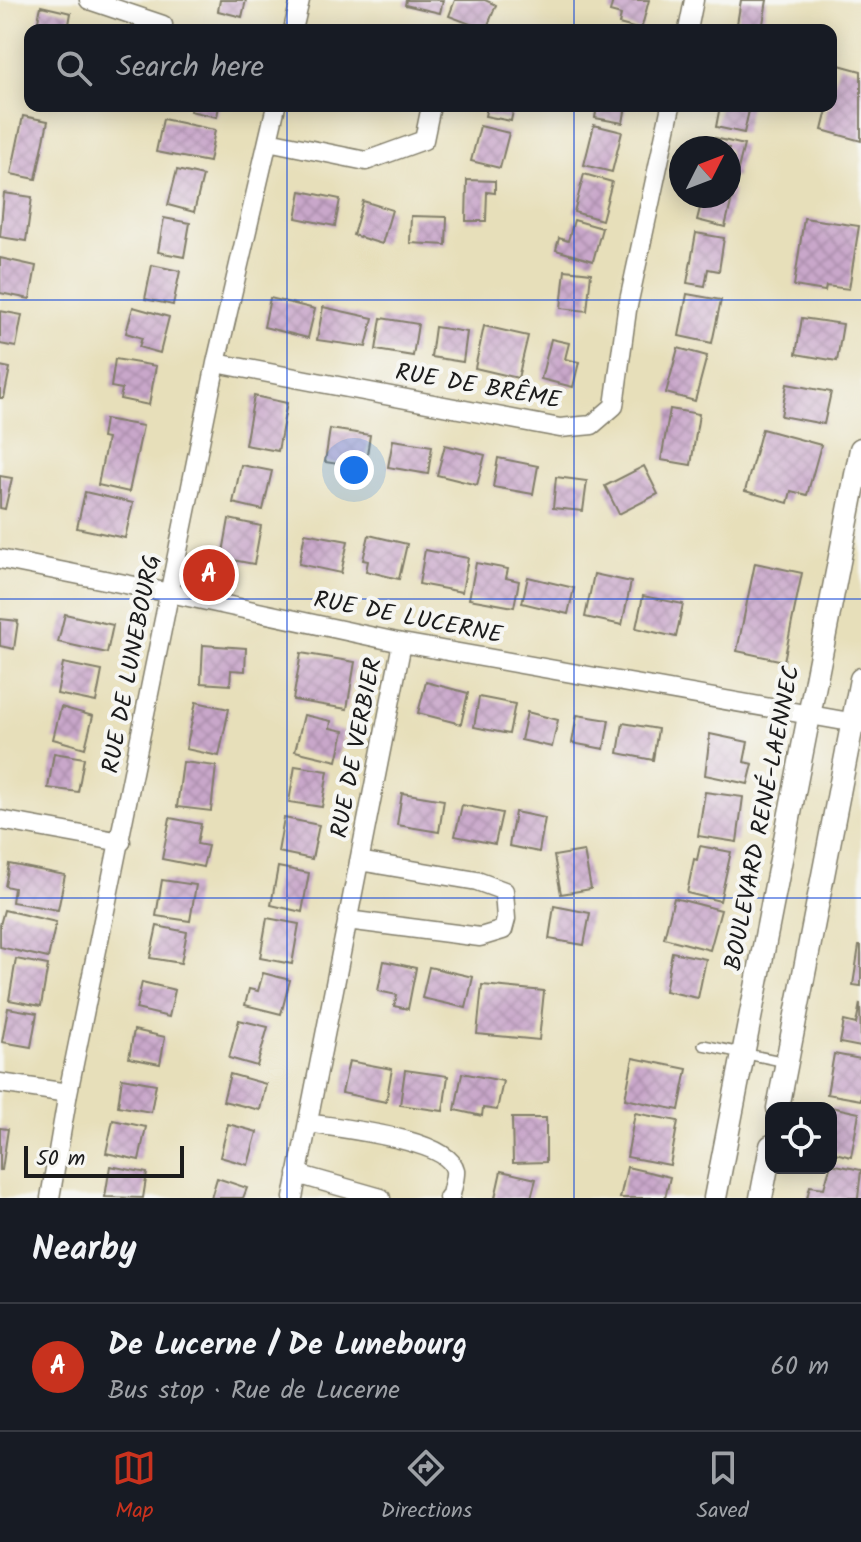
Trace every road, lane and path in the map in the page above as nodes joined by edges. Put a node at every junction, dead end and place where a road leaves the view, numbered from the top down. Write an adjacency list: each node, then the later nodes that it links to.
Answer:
1 (89, 0): 4 (street)
2 (300, 0): 5 (street)
3 (694, 0): 6 (street)
4 (160, 24)
5 (294, 24)
6 (689, 24)
7 (275, 112): 10 (street, RUE DE LUNEBOURG)
8 (430, 112): 10 (street)
9 (670, 112): 11 (street, RUE DE BRÊME)
10 (268, 141): 11 (street, RUE DE LUNEBOURG)
11 (216, 363): 14 (street, RUE DE LUNEBOURG)
12 (861, 449): 17 (street, BOULEVARD RENÉ-LAENNEC)
13 (0, 559): 14 (street, RUE DE LUCERNE)
14 (170, 593): 15 (street, RUE DE LUCERNE); 20 (street, RUE DE LUNEBOURG)
15 (402, 643): 17 (street, RUE DE LUCERNE); 21 (street, RUE DE VERBIER)
16 (861, 679): 18 (street)
17 (809, 716): 18 (street, RUE DE LUCERNE); 24 (street, BOULEVARD RENÉ-LAENNEC)
18 (857, 723): 25 (street)
19 (0, 820): 20 (street)
20 (121, 842): 27 (street, RUE DE LUNEBOURG)
21 (359, 861): 22 (street, RUE DE VERBIER); 22 (street, RUE DE VERBIER)
22 (347, 920): 29 (street, RUE DE VERBIER)
23 (703, 1045): 24 (lane)
24 (744, 1053): 25 (lane); 36 (street, BOULEVARD RENÉ-LAENNEC)
25 (787, 1062): 28 (street)
26 (0, 1083): 27 (street)
27 (68, 1093): 32 (street, RUE DE LUNEBOURG)
28 (779, 1102)
29 (308, 1123): 30 (street, RUE DE VERBIER); 35 (street)
30 (297, 1174): 33 (street, RUE DE VERBIER); 34 (street)
31 (766, 1174): 37 (street)
32 (50, 1198)
33 (293, 1198)
34 (381, 1198)
35 (448, 1198)
36 (715, 1198)
37 (761, 1198)

